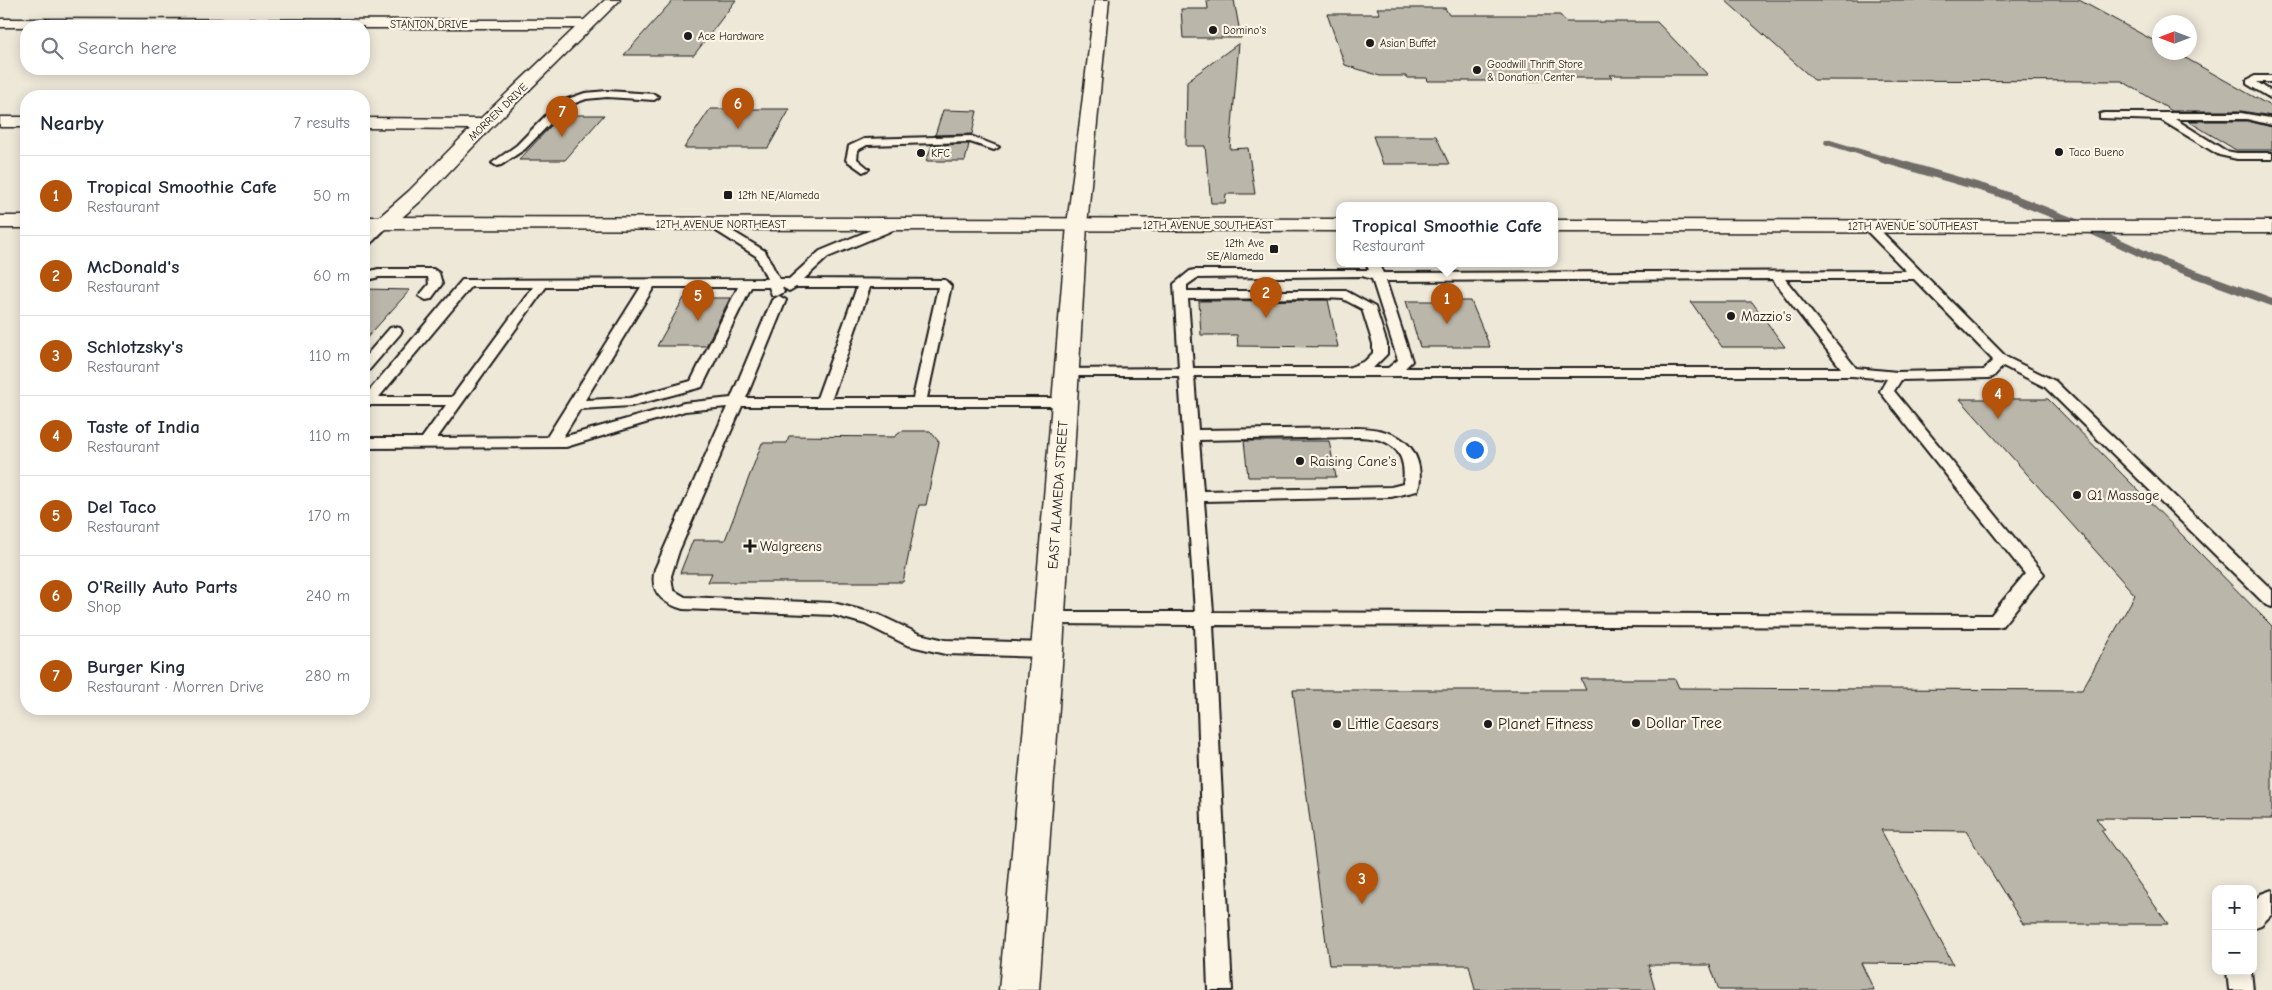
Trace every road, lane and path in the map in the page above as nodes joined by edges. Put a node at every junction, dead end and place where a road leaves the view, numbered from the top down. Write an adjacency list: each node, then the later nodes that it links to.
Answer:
1 (613, 0): 6 (main road, MORREN DRIVE)
2 (1102, 0): 27 (main road, EAST ALAMEDA STREET)
3 (0, 22): 4 (main road, STANTON DRIVE)
4 (20, 22)
5 (370, 23): 6 (main road, STANTON DRIVE)
6 (588, 24): 16 (main road, MORREN DRIVE)
7 (2272, 79): 8 (lane)
8 (2272, 96)
9 (654, 97): 19 (lane)
10 (2104, 116): 11 (lane)
11 (2162, 116): 14 (lane); 18 (lane)
12 (0, 122): 13 (main road)
13 (20, 122)
14 (2272, 122)
15 (370, 123): 16 (main road)
16 (485, 124): 24 (main road, MORREN DRIVE)
17 (994, 148): 20 (lane)
18 (2272, 156)
19 (497, 163)
20 (863, 169)
21 (0, 222): 22 (main road)
22 (20, 222)
23 (370, 223): 24 (main road, 12TH AVENUE NORTHEAST)
24 (384, 223): 25 (main road, 12TH AVENUE NORTHEAST); 32 (lane)
25 (714, 224): 26 (main road, 12TH AVENUE NORTHEAST); 43 (lane)
26 (894, 225): 27 (main road, 12TH AVENUE NORTHEAST); 44 (lane)
27 (1077, 225): 28 (main road, 12TH AVENUE SOUTHEAST); 55 (main road, EAST ALAMEDA STREET)
28 (1336, 225)
29 (1558, 226): 30 (main road, 12TH AVENUE SOUTHEAST)
30 (1869, 226): 31 (main road, 12TH AVENUE SOUTHEAST); 37 (lane)
31 (2272, 227)
32 (370, 237)
33 (1374, 267): 38 (lane)
34 (1555, 267): 39 (lane)
35 (370, 275): 46 (lane)
36 (1775, 275): 37 (lane); 39 (lane); 58 (lane)
37 (1918, 275): 53 (lane)
38 (1378, 278): 39 (lane); 48 (lane); 57 (lane)
39 (1561, 278)
40 (542, 283): 41 (lane); 47 (lane); 62 (lane)
41 (650, 283): 42 (lane); 67 (lane)
42 (746, 283): 43 (lane); 67 (lane)
43 (774, 283): 44 (lane); 50 (lane)
44 (793, 283): 45 (lane); 50 (lane)
45 (865, 283): 64 (lane); 65 (lane)
46 (436, 284): 47 (lane); 49 (lane)
47 (467, 284): 60 (lane)
48 (1181, 295): 54 (lane); 56 (lane)
49 (426, 296)
50 (779, 300): 63 (lane)
51 (395, 331): 52 (lane)
52 (370, 360)
53 (2001, 360): 59 (lane); 73 (lane)
54 (1186, 371): 55 (lane); 56 (lane); 68 (lane)
55 (1067, 372): 66 (main road, EAST ALAMEDA STREET)
56 (1347, 372): 57 (lane)
57 (1391, 372): 58 (lane)
58 (1852, 372): 59 (lane)
59 (1898, 376): 75 (lane)
60 (370, 396)
61 (370, 401): 62 (lane)
62 (456, 401): 71 (lane)
63 (737, 402): 64 (lane); 69 (lane); 76 (lane)
64 (823, 402): 65 (lane)
65 (919, 402): 66 (lane)
66 (1064, 402): 74 (main road, EAST ALAMEDA STREET)
67 (575, 405): 69 (lane)
68 (1190, 435): 72 (lane); 72 (lane)
69 (552, 442): 71 (lane)
70 (370, 443): 71 (lane)
71 (426, 443)
72 (1195, 496): 75 (lane)
73 (2272, 600)
74 (1049, 618): 75 (lane); 76 (main road, EAST ALAMEDA STREET)
75 (1204, 618): 81 (lane)
76 (1047, 650): 80 (main road, EAST ALAMEDA STREET)
77 (2272, 900): 78 (lane)
78 (2257, 914)
79 (2239, 975): 82 (lane)
80 (1019, 990)
81 (1220, 990)
82 (2241, 990)

